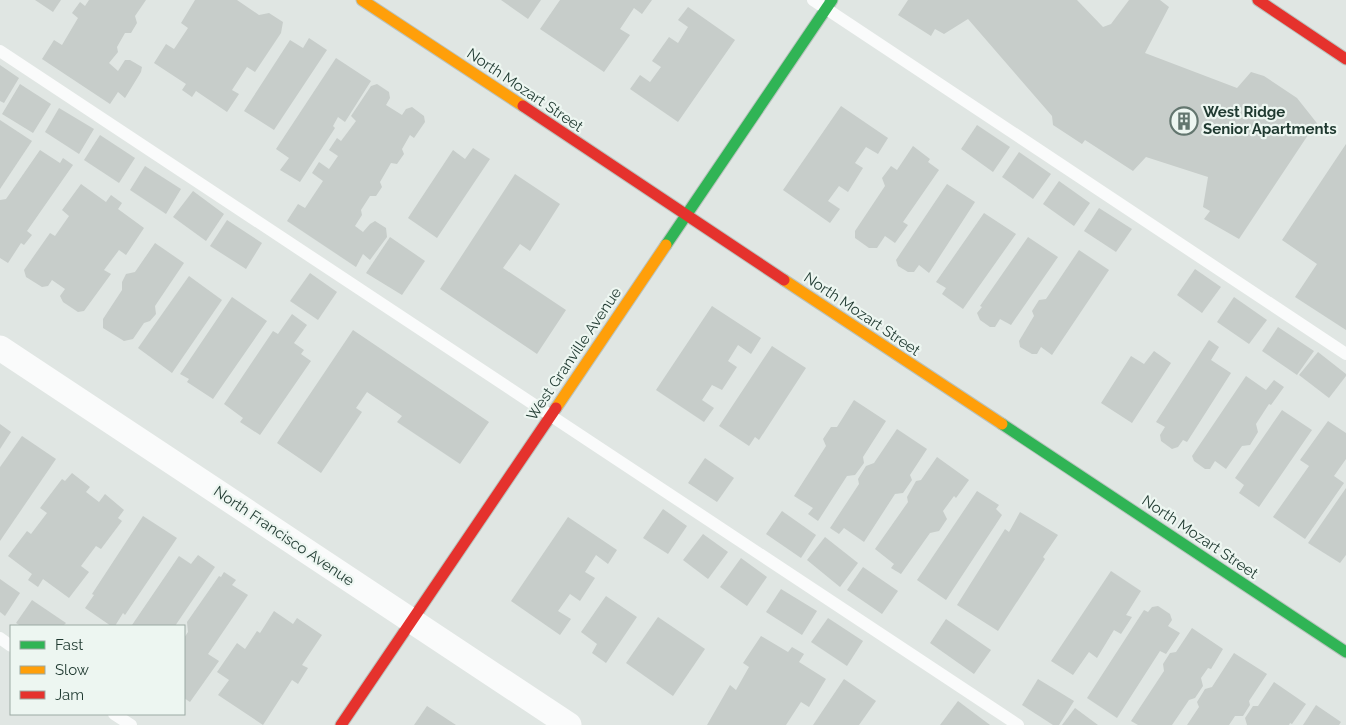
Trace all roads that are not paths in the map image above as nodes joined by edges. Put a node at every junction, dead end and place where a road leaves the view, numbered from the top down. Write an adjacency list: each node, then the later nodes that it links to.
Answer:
1 (362, 0): 7 (street, North Mozart Street)
2 (813, 0): 4 (lane)
3 (1258, 0): 6 (street)
4 (829, 4): 7 (street, West Granville Avenue); 9 (lane)
5 (0, 51): 10 (lane)
6 (1346, 59)
7 (687, 215): 10 (street, West Granville Avenue); 12 (street, North Mozart Street)
8 (0, 348): 11 (street, North Francisco Avenue)
9 (1346, 354)
10 (551, 416): 11 (street, West Granville Avenue); 17 (lane)
11 (412, 621): 15 (street, West Granville Avenue); 16 (street, North Francisco Avenue)
12 (1346, 652)
13 (116, 715): 14 (lane)
14 (131, 725)
15 (342, 725)
16 (569, 725)
17 (1018, 725)

